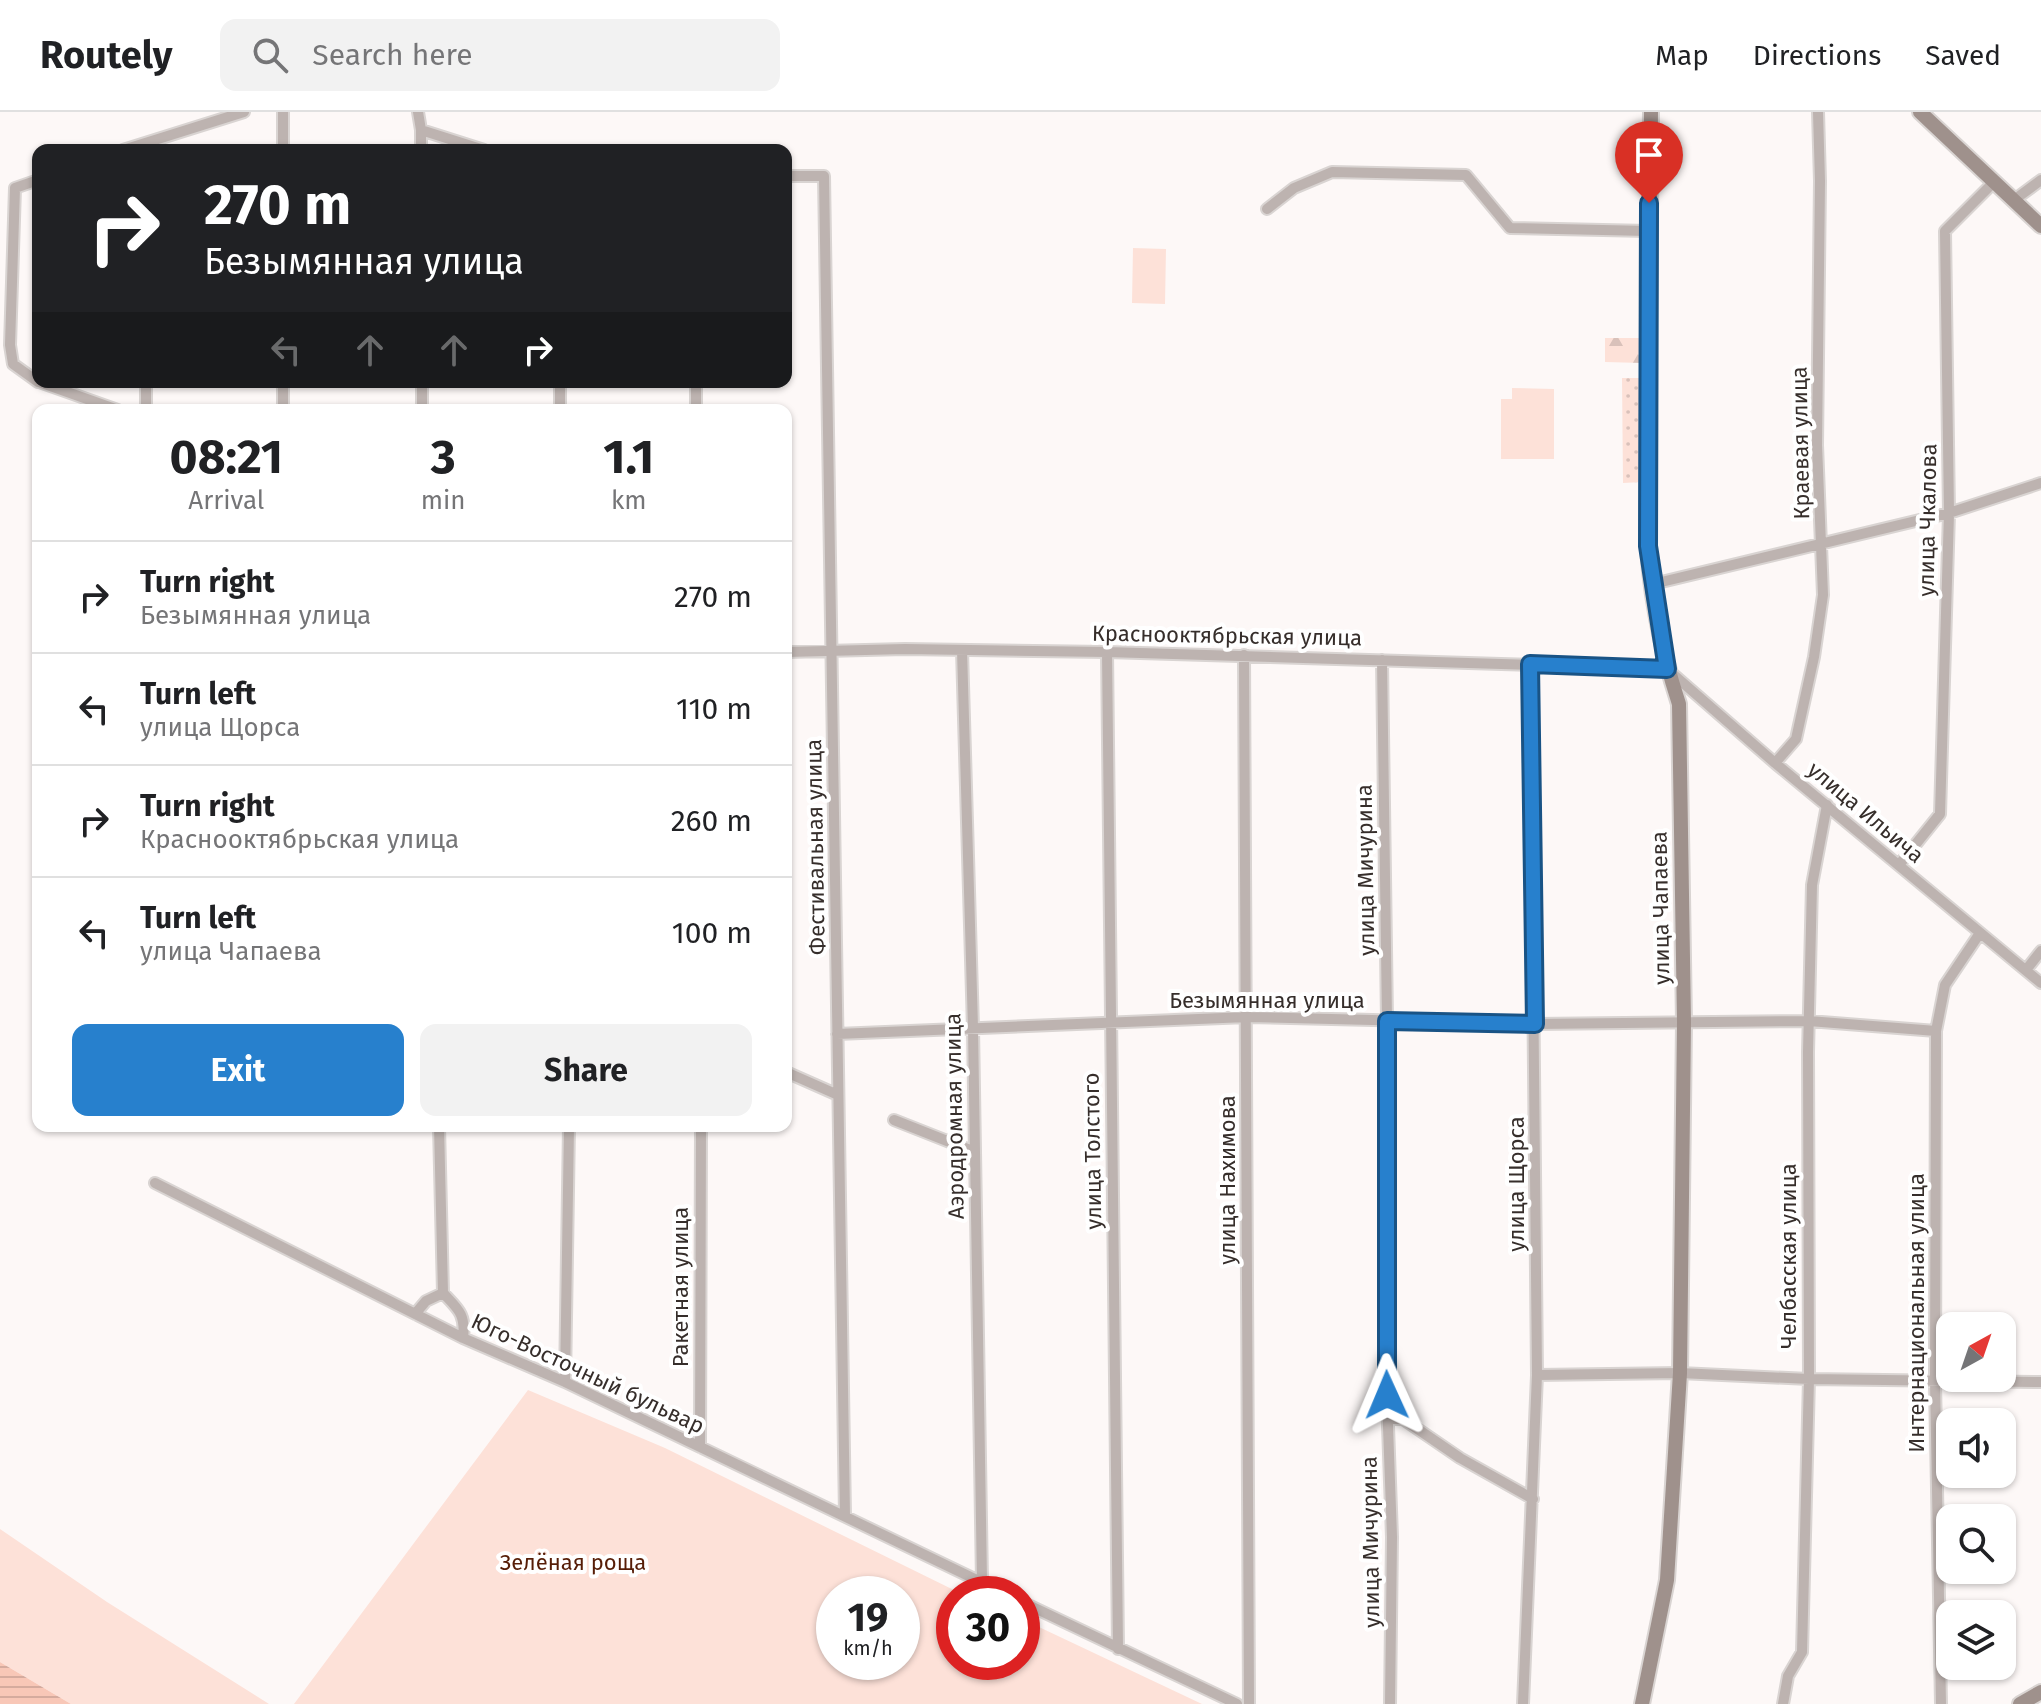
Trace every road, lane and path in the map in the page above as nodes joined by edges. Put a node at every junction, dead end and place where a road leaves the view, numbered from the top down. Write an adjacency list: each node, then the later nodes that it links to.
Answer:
1 (244, 112): 8 (street)
2 (283, 112): 9 (street)
3 (418, 112): 7 (street)
4 (1651, 112): 19 (main road, улица Чапаева)
5 (1818, 112): 25 (street, Краевая улица)
6 (1920, 112): 14 (main road)
7 (421, 130): 10 (street); 11 (street)
8 (152, 144)
9 (283, 144)
10 (421, 144)
11 (465, 144)
12 (792, 176): 28 (street, Фестивальная улица)
13 (2041, 180): 16 (street)
14 (1995, 181): 16 (main road); 24 (street, улица Чкалова)
15 (32, 182): 20 (street)
16 (2014, 200): 18 (main road)
17 (1267, 209): 19 (street)
18 (2041, 226)
19 (1648, 231): 26 (main road, улица Чапаева)
20 (32, 378)
21 (55, 388): 22 (street)
22 (101, 404)
23 (2041, 483): 24 (street)
24 (1949, 513): 25 (street); 37 (street, улица Чкалова)
25 (1823, 545): 26 (street); 35 (street, Краевая улица)
26 (1653, 584): 34 (main road, улица Чапаева)
27 (962, 650): 28 (street, Краснооктябрьская улица); 30 (street, Краснооктябрьская улица); 48 (street, Аэродромная улица)
28 (832, 651): 29 (street, Краснооктябрьская улица); 50 (street, Фестивальная улица)
29 (792, 652)
30 (1107, 652): 31 (street, Краснооктябрьская улица); 45 (street, улица Толстого)
31 (1244, 655): 32 (street, Краснооктябрьская улица); 42 (street, улица Нахимова)
32 (1382, 660): 33 (street, Краснооктябрьская улица); 43 (street, улица Мичурина)
33 (1530, 664): 34 (street, Краснооктябрьская улица); 47 (street, улица Щорса)
34 (1667, 669): 35 (street, улица Ильича); 46 (main road, улица Чапаева)
35 (1775, 763): 36 (street, улица Ильича)
36 (1827, 805): 37 (street, улица Ильича); 44 (street, Челбасская улица)
37 (1899, 865): 38 (street, улица Ильича)
38 (1980, 933): 40 (street, улица Ильича); 49 (street, Интернациональная улица)
39 (2041, 951): 40 (street)
40 (2026, 970): 41 (street, улица Ильича)
41 (2041, 983)
42 (1247, 1017): 43 (street, Безымянная улица); 45 (street, Безымянная улица); 78 (street, улица Нахимова)
43 (1387, 1021): 47 (street, Безымянная улица); 68 (street, улица Мичурина)
44 (1809, 1021): 46 (street, Безымянная улица); 49 (street, Безымянная улица); 64 (street, Челбасская улица)
45 (1110, 1022): 48 (street, Безымянная улица); 75 (street, улица Толстого)
46 (1684, 1022): 47 (street, Безымянная улица); 62 (main road, улица Чапаева)
47 (1535, 1024): 63 (street, улица Щорса)
48 (973, 1028): 50 (street, Безымянная улица); 57 (street, Аэродромная улица)
49 (1936, 1031): 65 (street, Интернациональная улица)
50 (837, 1034): 52 (street, Фестивальная улица)
51 (792, 1075): 52 (street)
52 (838, 1095): 71 (street, Фестивальная улица)
53 (894, 1120): 57 (street)
54 (439, 1132): 59 (street)
55 (569, 1132): 66 (street)
56 (701, 1132): 69 (street, Ракетная улица)
57 (975, 1152): 73 (street, Аэродромная улица)
58 (155, 1183): 60 (street, Юго-Восточный бульвар)
59 (443, 1293): 60 (street); 61 (street)
60 (415, 1314): 61 (street, Юго-Восточный бульвар)
61 (463, 1338): 66 (street, Юго-Восточный бульвар)
62 (1680, 1373): 63 (street); 64 (street); 81 (main road, улица Чапаева)
63 (1537, 1375): 70 (street, улица Щорса)
64 (1809, 1379): 65 (street); 82 (street, Челбасская улица)
65 (1935, 1381): 67 (street); 83 (street, Интернациональная улица)
66 (565, 1382): 69 (street, Юго-Восточный бульвар)
67 (2041, 1382)
68 (1388, 1419): 70 (street); 79 (street, улица Мичурина)
69 (700, 1447): 71 (street, Юго-Восточный бульвар)
70 (1533, 1499): 80 (street, улица Щорса)
71 (845, 1516): 72 (street, Юго-Восточный бульвар)
72 (970, 1576)
73 (982, 1576)
74 (1040, 1611): 75 (street)
75 (1118, 1649): 77 (street)
76 (2041, 1692): 84 (main road)
77 (1237, 1704)
78 (1249, 1704)
79 (1390, 1704)
80 (1523, 1704)
81 (1642, 1704)
82 (1783, 1704)
83 (1941, 1704)
84 (2020, 1704)

